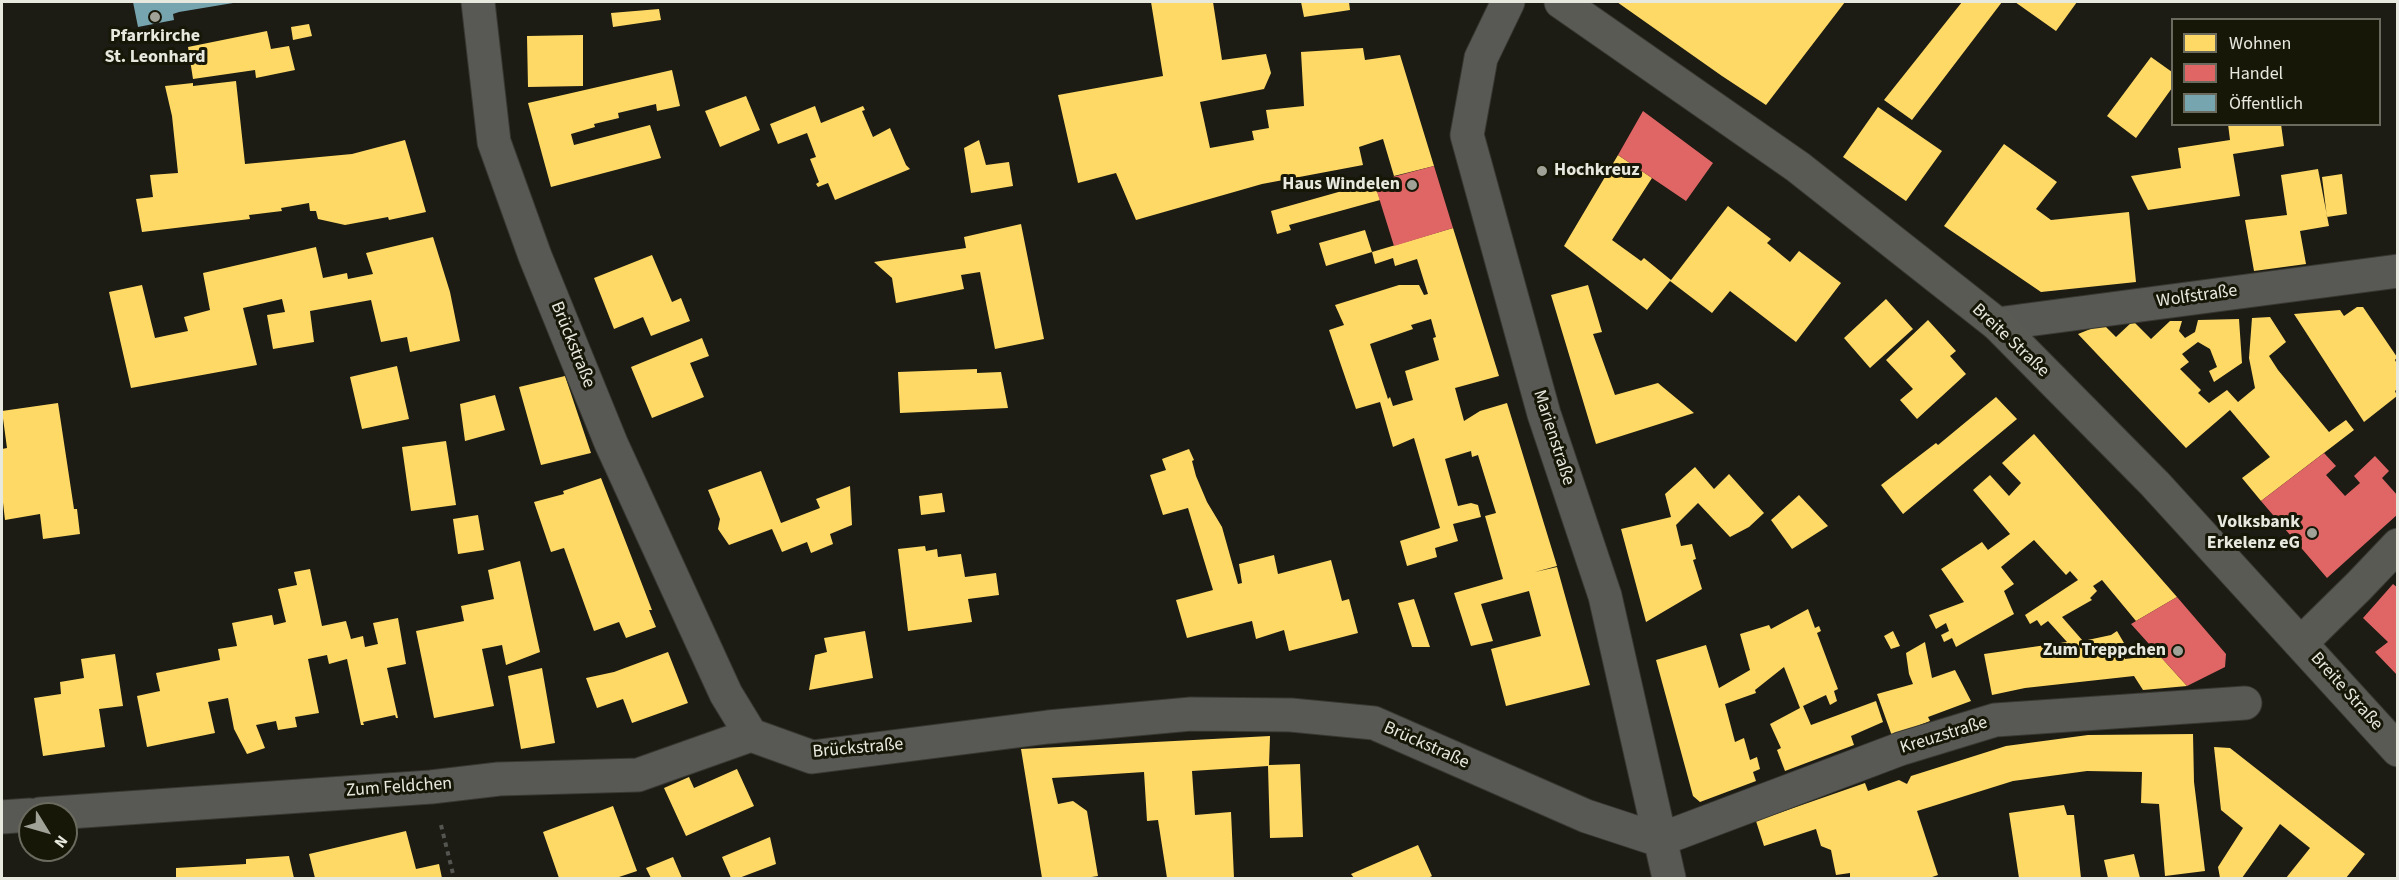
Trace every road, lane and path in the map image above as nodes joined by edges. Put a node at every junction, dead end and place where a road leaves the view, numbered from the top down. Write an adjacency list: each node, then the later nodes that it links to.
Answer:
1 (478, 2): 9 (street, Brückstraße)
2 (1508, 2): 13 (street, Marienstraße)
3 (1561, 2): 5 (main road, Breite Straße)
4 (2397, 271): 5 (street, Wolfstraße)
5 (1997, 324): 7 (main road, Breite Straße)
6 (2397, 544): 7 (main road)
7 (2301, 643): 10 (main road, Breite Straße)
8 (2245, 703): 13 (street, Kreuzstraße)
9 (751, 735): 11 (street, Zum Feldchen); 13 (street, Brückstraße)
10 (2397, 750)
11 (431, 787): 12 (street, Zum Feldchen); 14 (path)
12 (78, 811)
13 (1659, 840): 15 (street, Marienstraße)
14 (454, 879)
15 (1669, 879)

